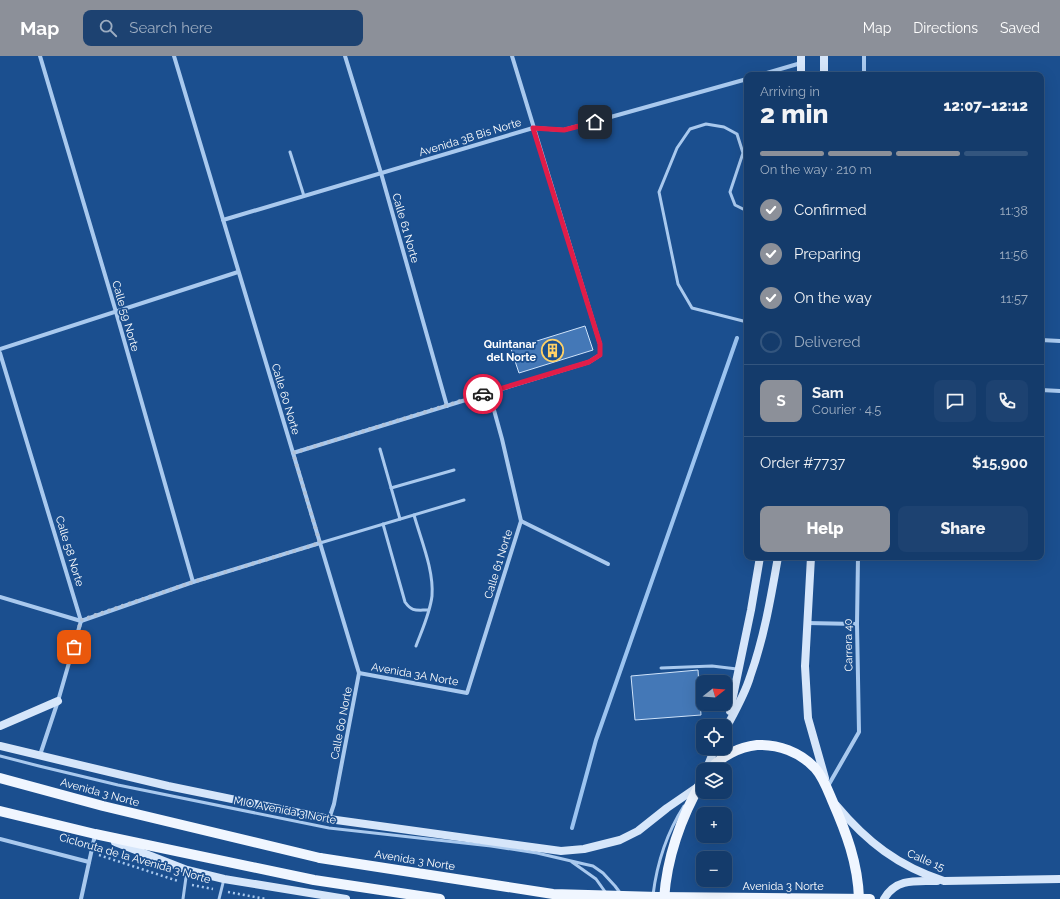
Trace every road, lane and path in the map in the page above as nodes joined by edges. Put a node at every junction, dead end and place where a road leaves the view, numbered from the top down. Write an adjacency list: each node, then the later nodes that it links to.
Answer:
1 (40, 56): 20 (street, Calle 59 Norte)
2 (174, 56): 18 (street, Calle 60 Norte)
3 (345, 56): 15 (street, Calle 61 Norte)
4 (512, 56): 13 (street)
5 (824, 56): 10 (street)
6 (864, 56): 11 (street)
7 (801, 60): 8 (street); 9 (street)
8 (768, 72)
9 (801, 72)
10 (824, 72)
11 (864, 72)
12 (744, 79): 13 (street, Avenida 3B Bis Norte)
13 (533, 128): 15 (street, Avenida 3B Bis Norte); 28 (street)
14 (290, 152): 16 (lane)
15 (381, 173): 16 (street, Avenida 3B Bis Norte); 29 (street, Calle 61 Norte)
16 (304, 196): 18 (street, Avenida 3B Bis Norte)
17 (744, 210): 21 (lane)
18 (223, 220): 19 (street, Calle 60 Norte)
19 (238, 272): 20 (street); 31 (street, Calle 60 Norte)
20 (116, 312): 24 (street); 45 (street, Calle 59 Norte)
21 (744, 321)
22 (1044, 340): 23 (street)
23 (1060, 341)
24 (0, 349)
25 (0, 353): 48 (street, Calle 58 Norte)
26 (1044, 390): 27 (street)
27 (1060, 391)
28 (489, 392): 29 (street); 37 (street, Calle 61 Norte)
29 (447, 406): 31 (street)
30 (380, 449): 33 (lane)
31 (293, 453): 39 (street, Calle 60 Norte)
32 (454, 470): 33 (lane)
33 (391, 488): 36 (lane)
34 (464, 500): 35 (lane)
35 (414, 515): 36 (lane); 47 (lane)
36 (400, 519): 38 (lane)
37 (521, 521): 44 (street); 55 (street, Calle 61 Norte)
38 (383, 524): 39 (lane); 47 (lane)
39 (320, 543): 45 (street); 54 (street, Calle 60 Norte)
40 (759, 560): 53 (street)
41 (778, 560): 58 (street)
42 (811, 560): 49 (street)
43 (858, 560): 50 (street, Carrera 40)
44 (608, 564)
45 (193, 582): 48 (street)
46 (0, 597): 48 (street)
47 (428, 610): 51 (lane)
48 (81, 620): 56 (street)
49 (807, 623): 50 (street); 66 (street)
50 (857, 624): 66 (street, Carrera 40)
51 (416, 646)
52 (661, 668): 53 (lane)
53 (740, 670): 57 (street)
54 (359, 674): 55 (street, Avenida 3A Norte); 71 (street, Calle 60 Norte)
55 (467, 693)
56 (58, 701): 59 (street); 61 (street)
57 (728, 719)
58 (730, 719)
59 (0, 726)
60 (0, 746): 61 (street, Avenida 3 Norte)
61 (40, 755): 71 (street, Avenida 3 Norte)
62 (0, 756): 75 (lane, MIO Avenida 3 Norte)
63 (716, 763): 66 (main road)
64 (0, 778): 83 (main road, Avenida 3 Norte, bridge)
65 (696, 785): 71 (street, Avenida 3 Norte)
66 (827, 787): 69 (main road)
67 (696, 789): 92 (lane)
68 (696, 790): 93 (main road)
69 (832, 800): 80 (street, Calle 15); 94 (main road)
70 (0, 810): 72 (main road)
71 (329, 819)
72 (95, 834): 74 (street); 77 (street); 89 (main road)
73 (0, 840): 76 (street)
74 (91, 852): 76 (street); 81 (path, Cicloruta de la Avenida 3 Norte)
75 (571, 861): 90 (lane); 91 (lane, MIO Avenida 3 Norte)
76 (89, 862): 84 (street)
77 (187, 870): 78 (street); 81 (lane)
78 (224, 879): 82 (lane); 88 (street)
79 (1060, 879): 80 (street, Calle 15)
80 (944, 881): 96 (street)
81 (186, 883): 82 (path, Cicloruta de la Avenida 3 Norte); 85 (lane)
82 (221, 891): 86 (lane); 87 (path, Cicloruta de la Avenida 3 Norte)
83 (835, 898): 95 (main road, bridge)
84 (81, 899)
85 (183, 899)
86 (220, 899)
87 (266, 899)
88 (346, 899)
89 (440, 899)
90 (609, 899)
91 (624, 899)
92 (653, 899)
93 (664, 899)
94 (859, 899)
95 (870, 899)
96 (884, 899)

